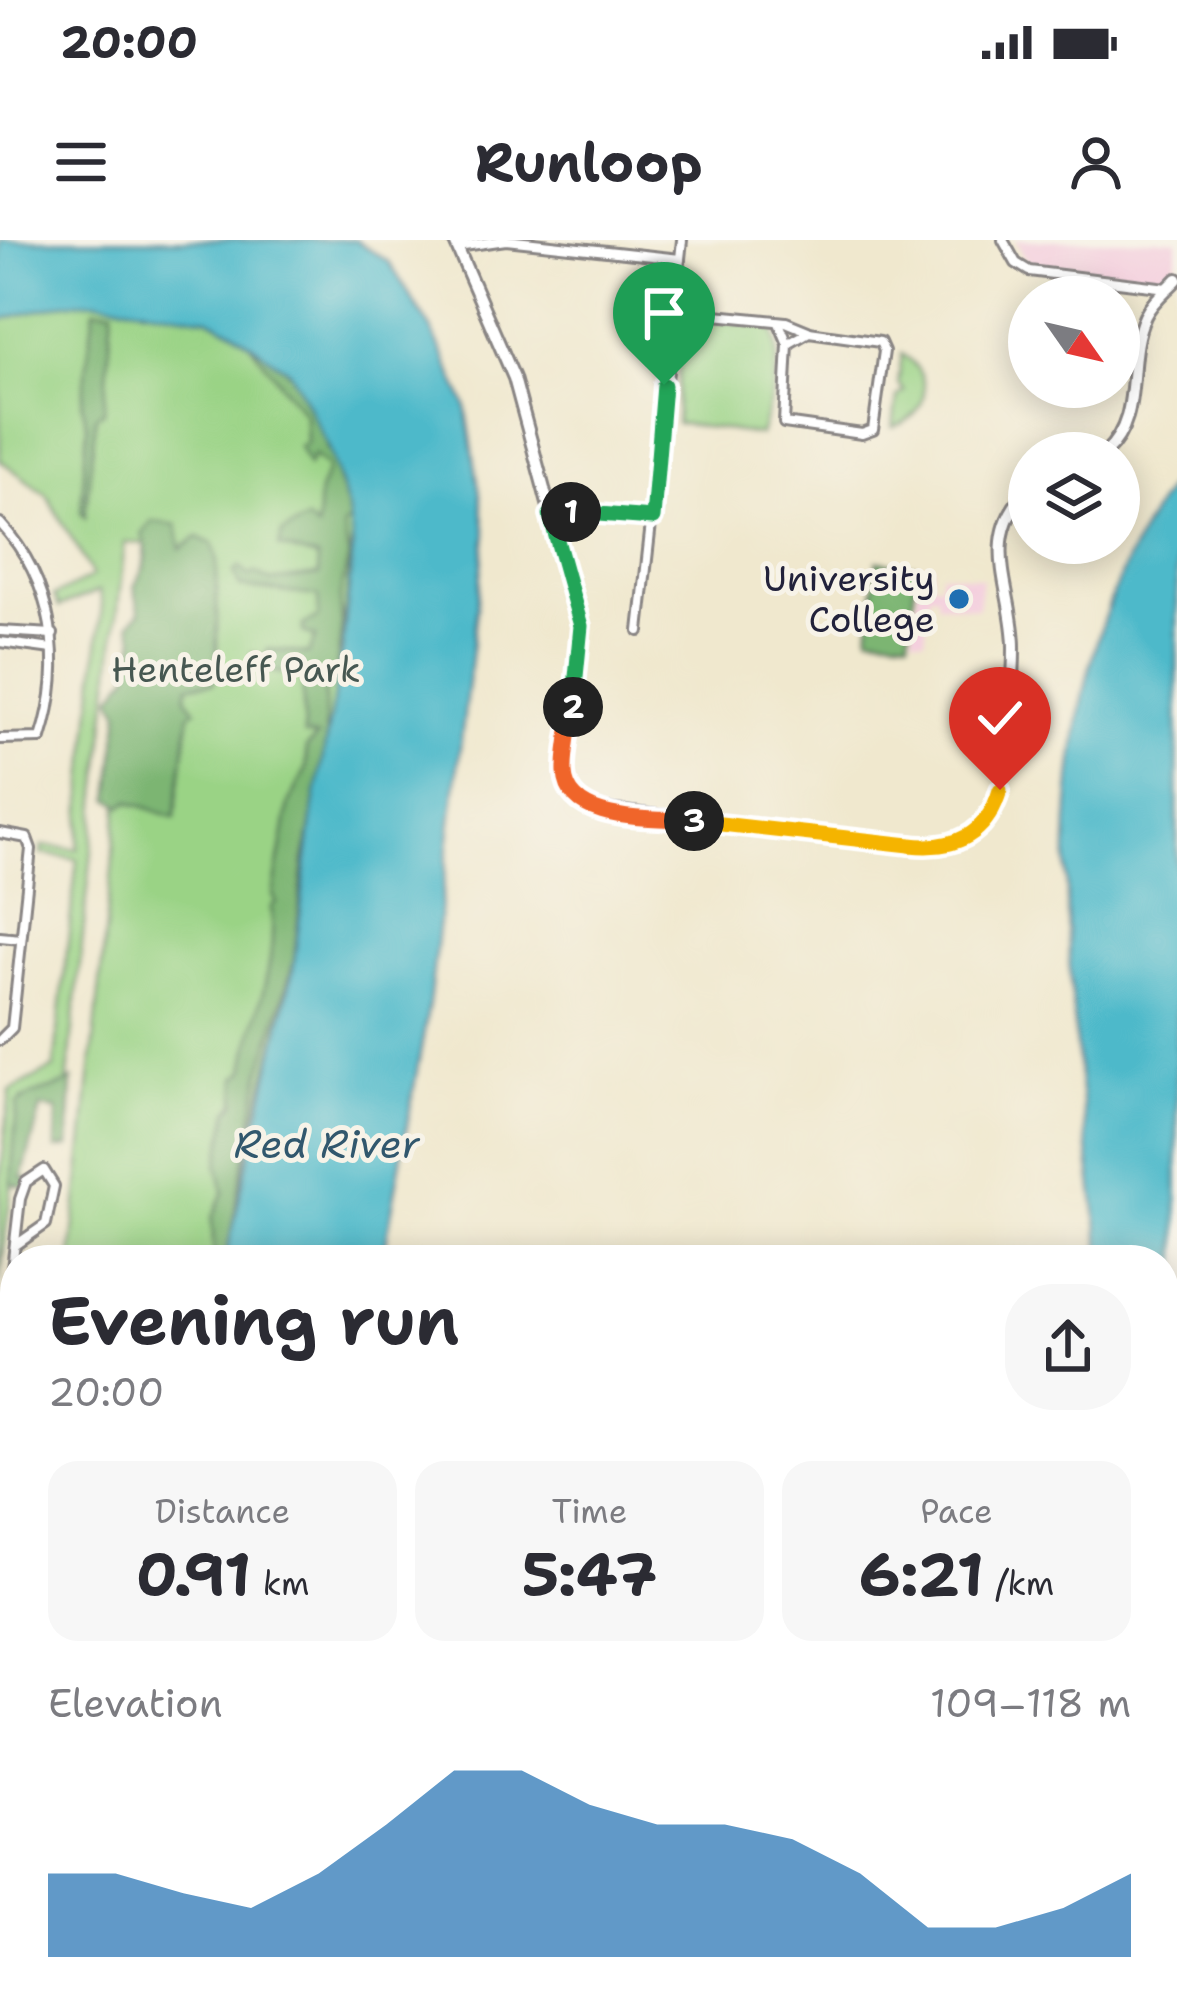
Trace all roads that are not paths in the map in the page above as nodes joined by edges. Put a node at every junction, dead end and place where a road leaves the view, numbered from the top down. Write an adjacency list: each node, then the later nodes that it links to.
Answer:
1 (682, 240): 4 (street)
2 (1003, 240): 5 (street)
3 (455, 243): 4 (street); 11 (street)
4 (680, 259): 6 (street)
5 (1174, 283): 10 (street)
6 (674, 311): 7 (street); 12 (street)
7 (779, 323): 8 (street); 9 (street)
8 (809, 332): 9 (street); 9 (street)
9 (788, 344)
10 (1122, 432)
11 (550, 515): 12 (street); 13 (street)
12 (653, 518): 16 (street)
13 (1008, 521)
14 (0, 523): 17 (street)
15 (0, 631): 17 (street)
16 (640, 631)
17 (53, 634): 19 (street)
18 (0, 642): 19 (street)
19 (52, 649): 20 (street)
20 (0, 739)
21 (0, 832): 23 (street)
22 (0, 937): 23 (street)
23 (21, 939): 24 (street)
24 (0, 1040)
25 (16, 1245): 25 (street)

